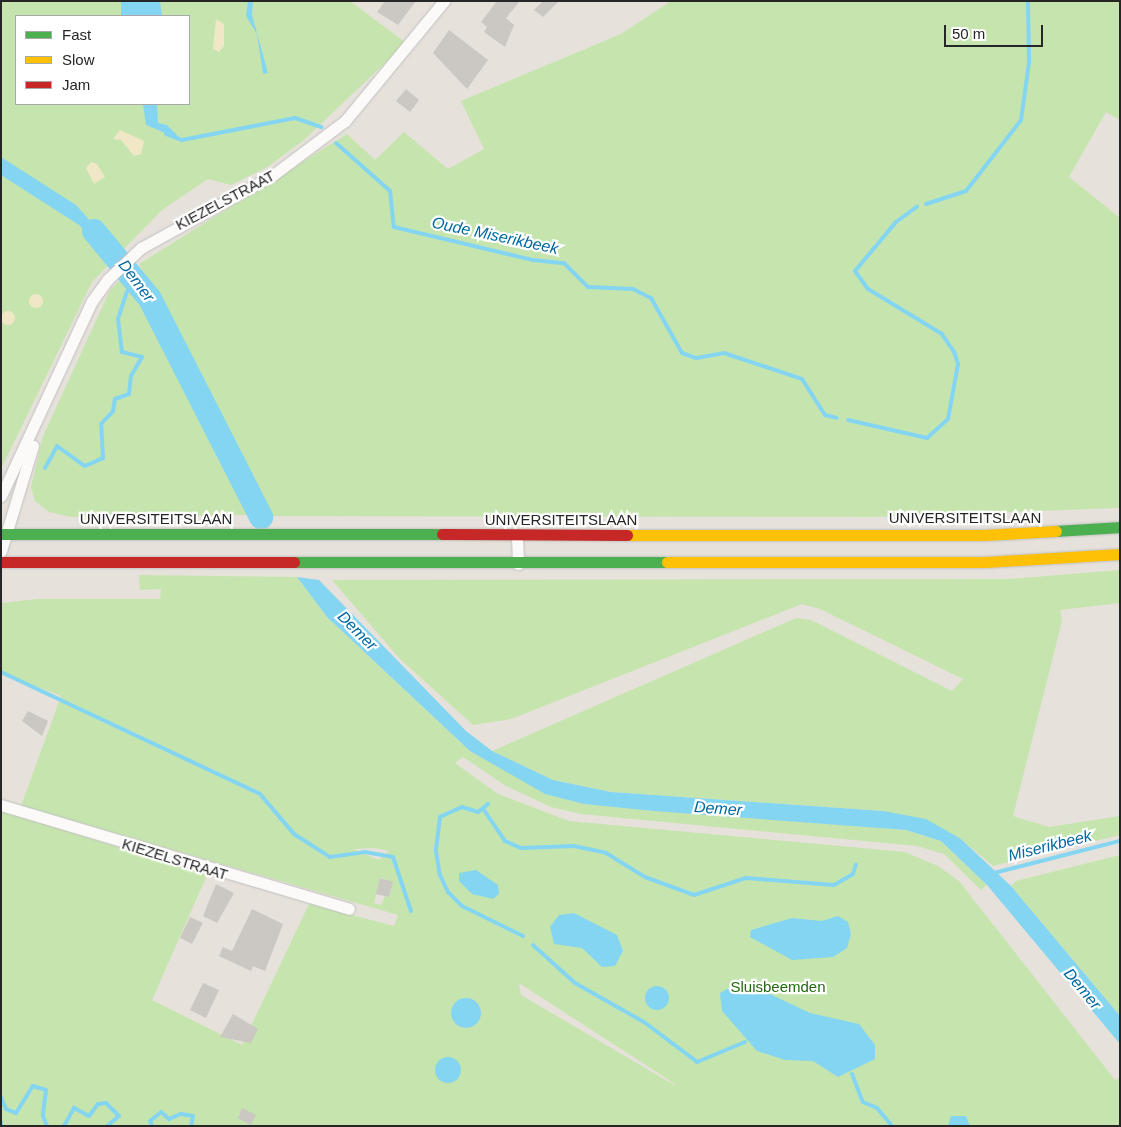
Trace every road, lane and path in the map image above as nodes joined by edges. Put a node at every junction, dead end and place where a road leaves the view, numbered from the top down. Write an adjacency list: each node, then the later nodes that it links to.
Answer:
1 (444, 1): 2 (street, KIEZELSTRAAT)
2 (40, 421): 3 (street, KIEZELSTRAAT); 5 (street, KIEZELSTRAAT)
3 (1, 496)
4 (1120, 527): 6 (highway, UNIVERSITEITSLAAN)
5 (4, 534): 6 (highway, UNIVERSITEITSLAAN); 7 (street, KIEZELSTRAAT)
6 (517, 535): 10 (street)
7 (1, 551)
8 (1120, 554): 10 (highway)
9 (1, 562): 10 (highway)
10 (518, 564)
11 (1, 805): 12 (street, KIEZELSTRAAT)
12 (349, 909)

